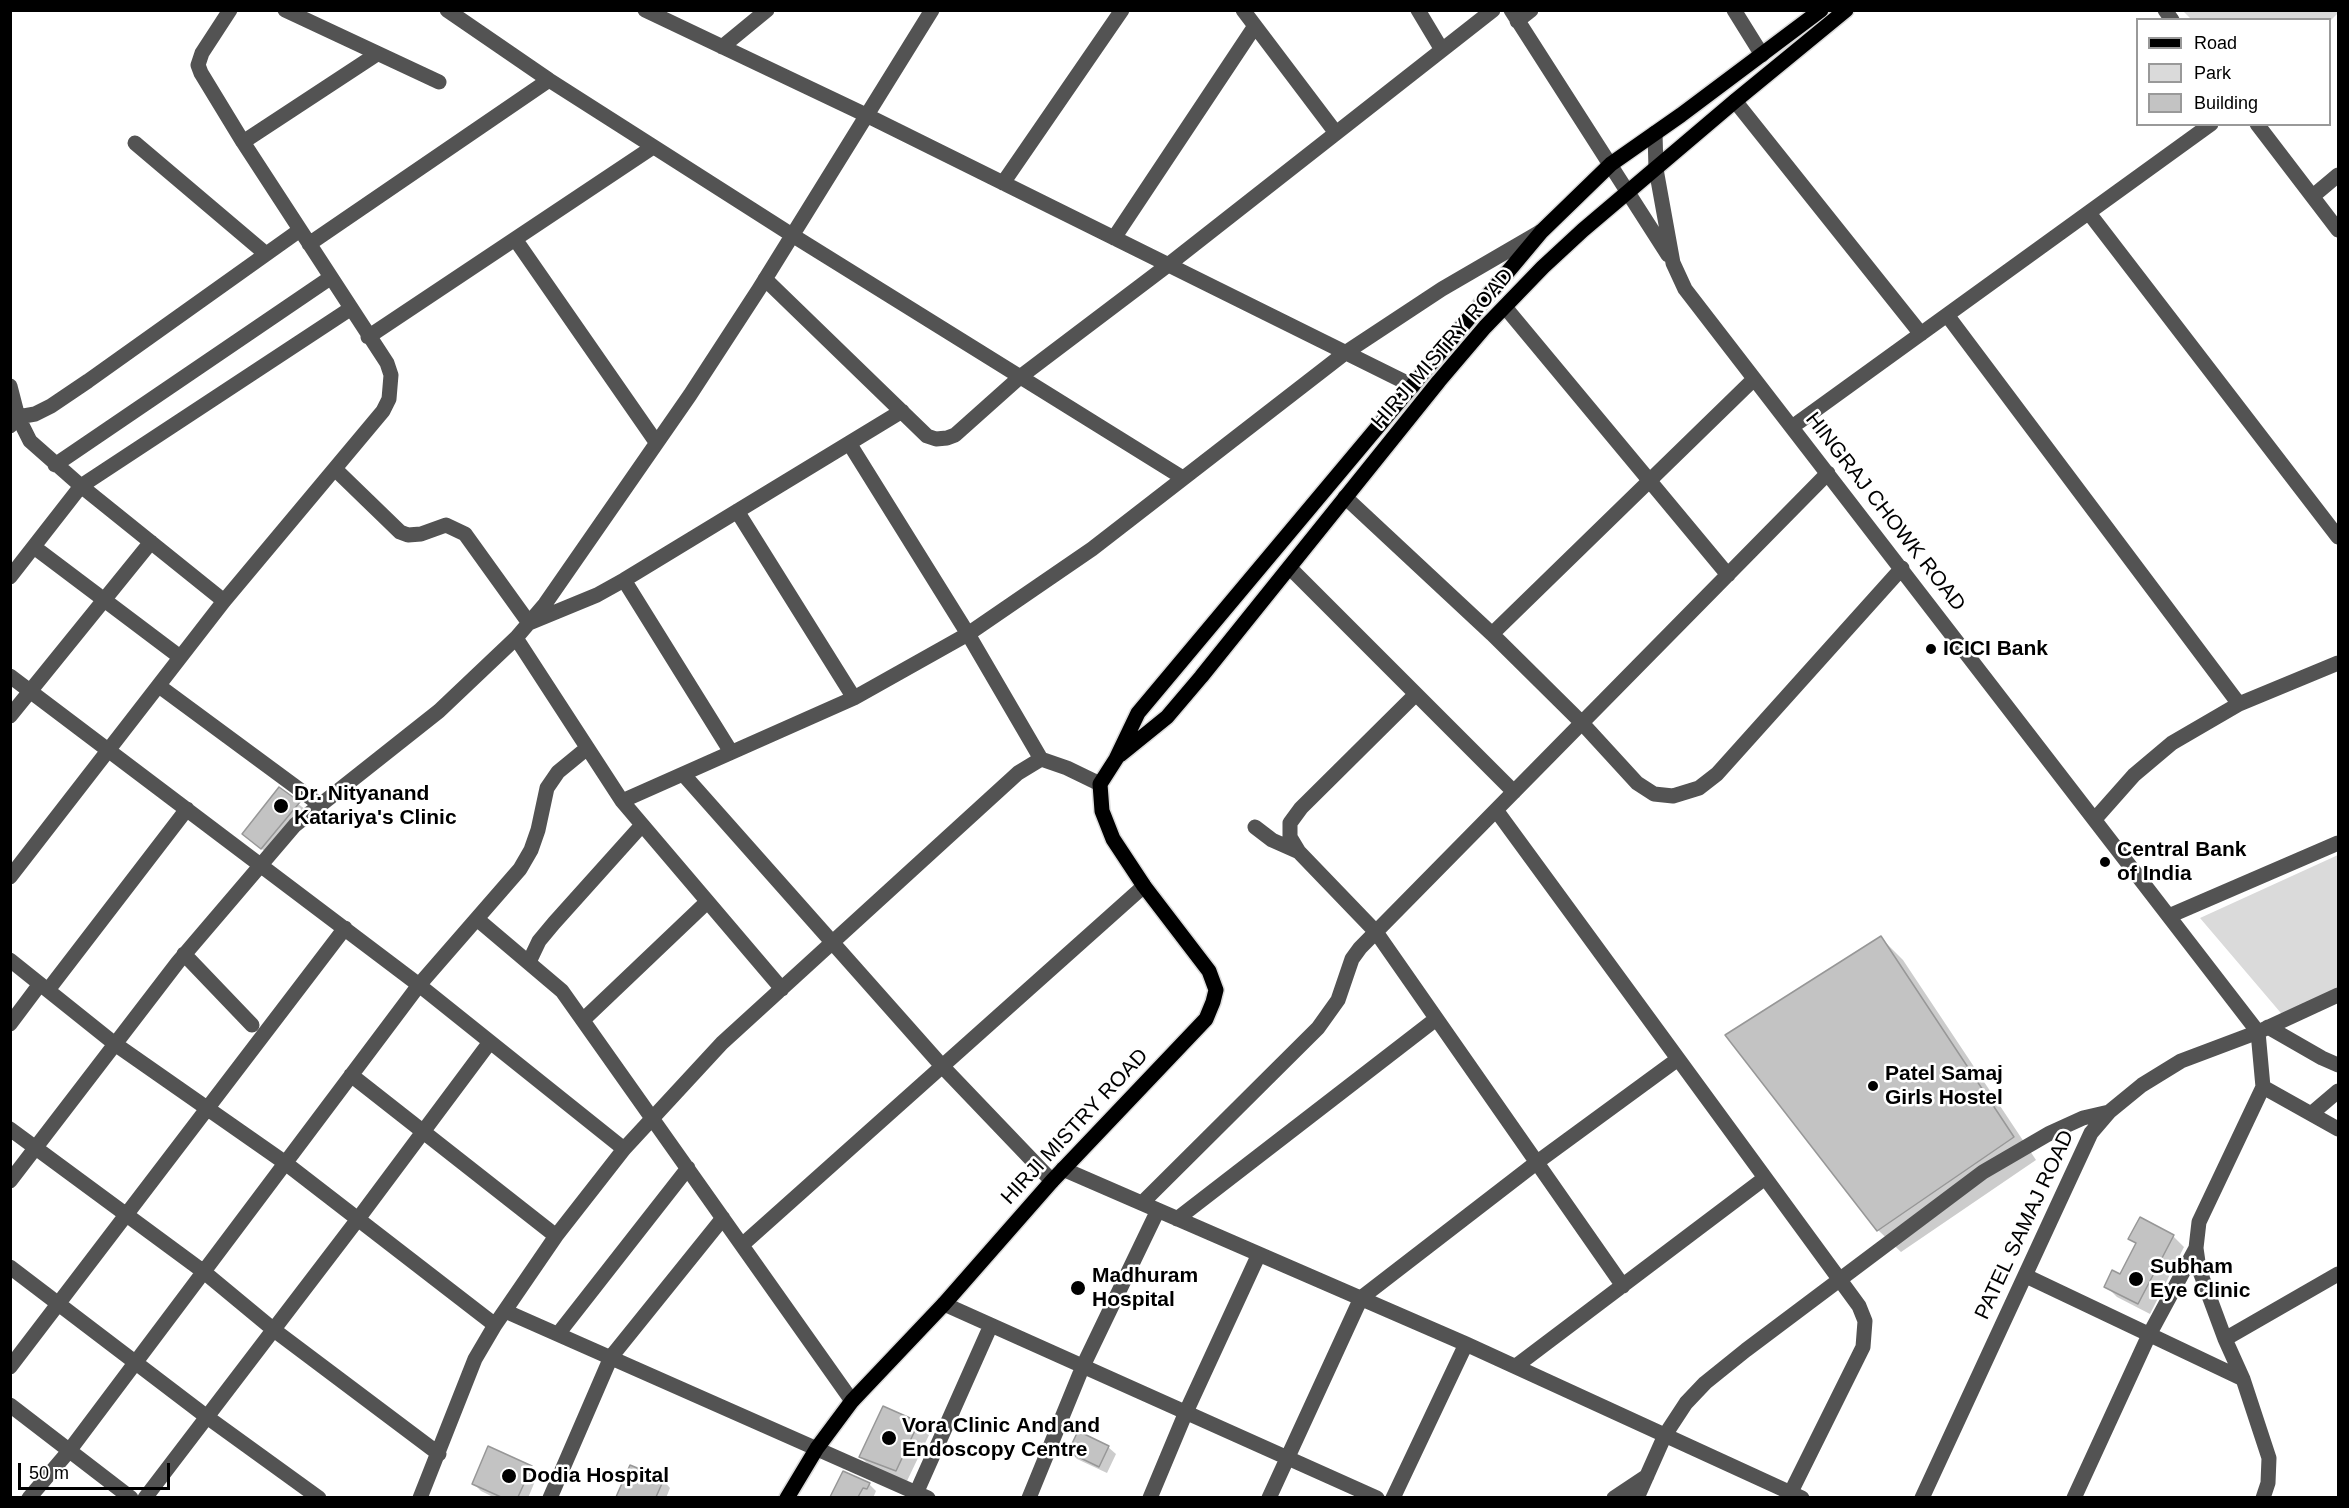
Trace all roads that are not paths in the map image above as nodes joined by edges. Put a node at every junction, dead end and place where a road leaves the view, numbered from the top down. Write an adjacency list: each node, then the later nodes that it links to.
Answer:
1 (230, 10): 31 (street)
2 (285, 10): 20 (street)
3 (447, 10): 22 (street)
4 (645, 10): 15 (street)
5 (767, 10): 18 (street)
6 (932, 10): 25 (street)
7 (1122, 10): 36 (street)
8 (1243, 10): 17 (street)
9 (1418, 10): 19 (street)
10 (1493, 10): 19 (street)
11 (1531, 10): 16 (street)
12 (1734, 10): 21 (street)
13 (1821, 10): 21 (main road, HIRJI MISTRY ROAD)
14 (1846, 10): 24 (main road, HIRJI MISTRY ROAD)
15 (668, 15): 18 (street)
16 (1514, 16): 33 (street)
17 (1255, 26): 28 (street); 44 (street)
18 (722, 47): 25 (street)
19 (1442, 50): 28 (street)
20 (376, 54): 23 (street); 31 (street)
21 (1762, 55): 29 (main road, HIRJI MISTRY ROAD)
22 (549, 80): 32 (street); 46 (street)
23 (439, 82)
24 (1735, 101): 34 (main road, HIRJI MISTRY ROAD); 55 (street)
25 (866, 115): 36 (street); 43 (street)
26 (2208, 126): 39 (street)
27 (2259, 126): 38 (street)
28 (1336, 133): 49 (street)
29 (1655, 133): 33 (main road, HIRJI MISTRY ROAD); 34 (street, HINGRAJ CHOWK ROAD)
30 (135, 142): 47 (street)
31 (243, 142): 40 (street)
32 (653, 147): 43 (street); 45 (street)
33 (1611, 164): 37 (street); 42 (main road, HIRJI MISTRY ROAD)
34 (1656, 169): 37 (main road, HIRJI MISTRY ROAD); 48 (street, HINGRAJ CHOWK ROAD)
35 (2338, 175): 38 (street)
36 (1003, 183): 44 (street)
37 (1628, 193): 48 (street); 52 (main road, HIRJI MISTRY ROAD)
38 (2313, 196): 41 (street)
39 (2089, 213): 54 (street); 75 (street)
40 (300, 230): 46 (street); 47 (street)
41 (2338, 230)
42 (1542, 231): 57 (street); 61 (main road, HIRJI MISTRY ROAD)
43 (792, 235): 51 (street); 58 (street)
44 (1114, 238): 49 (street)
45 (514, 239): 56 (street); 65 (street)
46 (309, 244): 50 (street)
47 (266, 254): 63 (street)
48 (1673, 262): 59 (street, HINGRAJ CHOWK ROAD)
49 (1168, 265): 57 (street); 58 (street)
50 (330, 278): 53 (street); 67 (street)
51 (765, 279): 62 (street); 65 (street)
52 (1505, 306): 71 (street); 73 (main road, HIRJI MISTRY ROAD)
53 (350, 309): 56 (street); 72 (street)
54 (1947, 315): 55 (street); 96 (street)
55 (1921, 334): 64 (street)
56 (368, 337): 68 (street)
57 (1345, 353): 61 (street); 70 (street)
58 (1020, 377): 62 (street); 70 (street)
59 (1754, 379): 64 (street, HINGRAJ CHOWK ROAD); 71 (street)
60 (10, 386): 63 (street)
61 (1413, 386): 103 (main road, HIRJI MISTRY ROAD)
62 (902, 411): 66 (street)
63 (14, 422): 67 (street)
64 (1792, 427): 69 (street, HINGRAJ CHOWK ROAD)
65 (656, 442): 85 (street)
66 (849, 443): 74 (street); 86 (street)
67 (55, 465): 72 (street)
68 (335, 469): 84 (street); 85 (street)
69 (1828, 473): 79 (street, HINGRAJ CHOWK ROAD); 80 (street)
70 (1183, 478): 86 (street)
71 (1649, 480): 80 (street); 87 (street)
72 (81, 486): 76 (street); 77 (street)
73 (1345, 497): 78 (main road, HIRJI MISTRY ROAD); 87 (street)
74 (736, 511): 82 (street); 95 (street)
75 (2338, 537)
76 (151, 542): 83 (street); 84 (street)
77 (34, 547): 81 (street); 83 (street)
78 (1290, 568): 94 (street); 103 (main road, HIRJI MISTRY ROAD)
79 (1902, 568): 98 (street); 111 (street, HINGRAJ CHOWK ROAD)
80 (1728, 575): 98 (street)
81 (10, 577)
82 (624, 580): 85 (street); 101 (street)
83 (104, 600): 89 (street); 93 (street)
84 (224, 601): 89 (street)
85 (529, 623): 88 (street)
86 (968, 634): 95 (street); 102 (street)
87 (1492, 634): 98 (street)
88 (516, 639): 99 (street); 108 (street)
89 (180, 657): 92 (street)
90 (2338, 663): 96 (street)
91 (10, 676): 93 (street)
92 (159, 686): 100 (street); 108 (street)
93 (30, 691): 97 (street); 100 (street)
94 (1416, 694): 106 (street); 115 (street)
95 (854, 698): 101 (street)
96 (2239, 704): 111 (street)
97 (10, 716)
98 (1582, 723): 106 (street)
99 (586, 749): 107 (street); 121 (street)
100 (109, 751): 109 (street); 117 (street)
101 (731, 752): 104 (street)
102 (1041, 759): 105 (street); 124 (street)
103 (1116, 759): 105 (main road, HIRJI MISTRY ROAD)
104 (683, 774): 107 (street); 124 (street)
105 (1100, 783): 118 (main road, HIRJI MISTRY ROAD)
106 (1514, 792): 110 (street)
107 (622, 801): 112 (street)
108 (319, 804): 116 (street)
109 (187, 809): 116 (street); 129 (street)
110 (1496, 810): 123 (street); 139 (street)
111 (2095, 819): 120 (street, HINGRAJ CHOWK ROAD)
112 (642, 825): 119 (street); 127 (street)
113 (1255, 827): 115 (street)
114 (2338, 843): 120 (street)
115 (1299, 852): 123 (street)
116 (261, 864): 122 (street); 125 (street)
117 (10, 877)
118 (1144, 886): 141 (street); 157 (main road, HIRJI MISTRY ROAD)
119 (707, 902): 130 (street); 133 (street)
120 (2169, 916): 136 (street, HINGRAJ CHOWK ROAD)
121 (477, 919): 127 (street); 128 (street)
122 (345, 928): 128 (street); 145 (street)
123 (1376, 933): 132 (street); 161 (street)
124 (833, 943): 130 (street); 141 (street)
125 (184, 954): 135 (street); 138 (street)
126 (10, 960): 129 (street)
127 (529, 962): 133 (street)
128 (419, 985): 137 (street); 142 (street)
129 (44, 987): 134 (street); 138 (street)
130 (782, 988): 148 (street)
131 (2338, 995): 136 (street, PATEL SAMAJ ROAD)
132 (1436, 1019): 155 (street); 166 (street)
133 (583, 1020): 148 (street)
134 (10, 1024)
135 (252, 1026)
136 (2263, 1030): 140 (street); 143 (street); 146 (street, PATEL SAMAJ ROAD)
137 (490, 1042): 151 (street); 153 (street)
138 (115, 1044): 145 (street); 152 (street)
139 (1678, 1059): 155 (street); 158 (street)
140 (2338, 1065)
141 (942, 1066): 160 (street); 168 (street)
142 (351, 1075): 151 (street); 154 (street)
143 (2263, 1087): 147 (street); 169 (street)
144 (2338, 1090): 147 (street)
145 (208, 1108): 154 (street); 163 (street)
146 (2109, 1112): 174 (street, PATEL SAMAJ ROAD); 175 (street)
147 (2311, 1114): 150 (street)
148 (652, 1118): 153 (street); 156 (street)
149 (10, 1129): 152 (street)
150 (2338, 1129)
151 (423, 1131): 165 (street); 167 (street)
152 (35, 1149): 159 (street); 163 (street)
153 (624, 1149): 167 (street)
154 (284, 1162): 165 (street); 172 (street)
155 (1536, 1163): 176 (street); 177 (street)
156 (688, 1168): 164 (street); 184 (street)
157 (1063, 1169): 160 (main road, HIRJI MISTRY ROAD); 161 (street)
158 (1765, 1178): 175 (street); 176 (street)
159 (10, 1181)
160 (1052, 1182): 179 (main road, HIRJI MISTRY ROAD)
161 (1142, 1203): 162 (street)
162 (1158, 1210): 166 (street); 190 (street)
163 (126, 1214): 172 (street); 178 (street)
164 (723, 1218): 168 (street); 188 (street)
165 (358, 1219): 181 (street); 183 (street)
166 (1177, 1219): 170 (street)
167 (556, 1236): 180 (street)
168 (742, 1245): 194 (street)
169 (2196, 1248): 185 (street); 186 (street)
170 (1259, 1254): 177 (street); 196 (street)
171 (10, 1267): 178 (street)
172 (204, 1272): 183 (street); 189 (street)
173 (2338, 1274): 186 (street)
174 (2026, 1276): 185 (street); 220 (street, PATEL SAMAJ ROAD)
175 (1839, 1280): 198 (street); 205 (street)
176 (1623, 1286): 191 (street)
177 (1361, 1298): 187 (street); 202 (street)
178 (59, 1304): 189 (street); 192 (street)
179 (944, 1304): 182 (street); 194 (main road, HIRJI MISTRY ROAD)
180 (505, 1311): 181 (street); 184 (street)
181 (495, 1325): 201 (street)
182 (991, 1325): 190 (street); 204 (street)
183 (274, 1330): 197 (street); 201 (street)
184 (558, 1334): 188 (street)
185 (2149, 1335): 193 (street); 221 (street)
186 (2225, 1339): 193 (street)
187 (1466, 1344): 191 (street); 217 (street)
188 (611, 1357): 199 (street); 211 (street)
189 (135, 1363): 197 (street); 200 (street)
190 (1083, 1366): 196 (street); 213 (street)
191 (1516, 1366): 198 (street)
192 (10, 1367)
193 (2243, 1379): 222 (street)
194 (852, 1401): 199 (main road, HIRJI MISTRY ROAD)
195 (10, 1405): 200 (street)
196 (1186, 1412): 202 (street); 214 (street)
197 (207, 1417): 208 (street); 209 (street)
198 (1665, 1435): 203 (street); 205 (street)
199 (817, 1448): 204 (street); 212 (main road, HIRJI MISTRY ROAD)
200 (69, 1450): 206 (street); 207 (street)
201 (439, 1454): 210 (street)
202 (1287, 1458): 215 (street); 216 (street)
203 (1647, 1476): 218 (street); 219 (street)
204 (919, 1496)
205 (1793, 1496)
206 (29, 1497)
207 (131, 1497)
208 (145, 1497)
209 (319, 1497)
210 (420, 1497)
211 (550, 1497)
212 (787, 1497)
213 (1029, 1497)
214 (1150, 1497)
215 (1269, 1497)
216 (1377, 1497)
217 (1393, 1497)
218 (1614, 1497)
219 (1637, 1497)
220 (1922, 1497)
221 (2074, 1497)
222 (2263, 1497)

